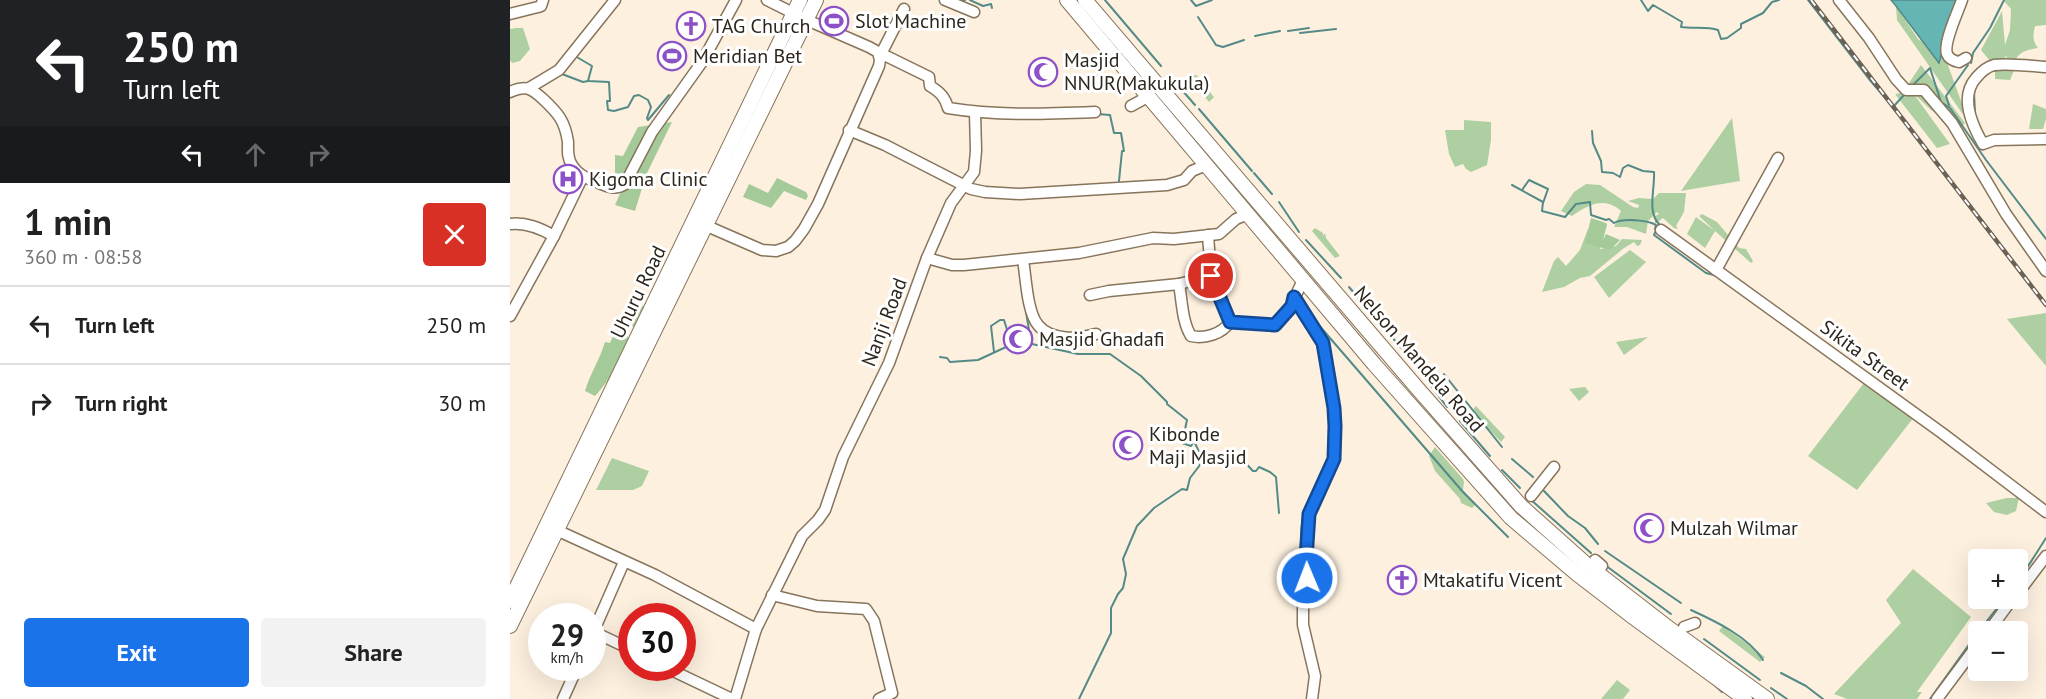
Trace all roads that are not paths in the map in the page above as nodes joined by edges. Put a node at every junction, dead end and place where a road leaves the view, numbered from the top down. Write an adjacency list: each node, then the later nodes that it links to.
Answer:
1 (543, 0): 14 (street)
2 (615, 0): 22 (street)
3 (736, 0): 32 (street)
4 (767, 0): 15 (street)
5 (800, 0): 15 (main road, Uhuru Road)
6 (816, 0): 16 (main road, Uhuru Road)
7 (945, 0): 13 (street)
8 (1067, 0): 31 (main road, Nelson Mandela Road)
9 (1085, 0): 34 (main road, Nelson Mandela Road)
10 (1839, 0): 44 (street)
11 (1962, 0): 18 (street)
12 (904, 9): 17 (street)
13 (974, 12)
14 (510, 14)
15 (793, 14): 16 (street); 36 (main road, Uhuru Road)
16 (807, 20): 17 (street); 36 (main road, Uhuru Road)
17 (880, 53): 26 (street); 28 (street)
18 (1966, 58): 20 (street); 21 (street)
19 (2046, 67): 20 (street)
20 (1983, 70): 21 (street)
21 (1973, 81): 29 (street)
22 (529, 88): 23 (street); 32 (street)
23 (511, 91)
24 (1142, 100): 25 (street)
25 (1131, 106)
26 (975, 112): 27 (street); 33 (street, Nanji Road)
27 (1095, 112)
28 (849, 130): 33 (street); 36 (street)
29 (2046, 139)
30 (1778, 158): 43 (street)
31 (1206, 165): 33 (street); 35 (main road, Nelson Mandela Road)
32 (583, 176): 40 (street)
33 (963, 184): 41 (street, Nanji Road)
34 (1261, 206): 35 (street); 73 (main road, Nelson Mandela Road)
35 (1252, 220): 39 (street); 46 (main road, Nelson Mandela Road)
36 (700, 223): 56 (main road, Uhuru Road); 56 (main road, Uhuru Road)
37 (510, 224): 40 (street)
38 (1661, 230): 43 (street, Sikita Street)
39 (1208, 235): 42 (street); 45 (street)
40 (554, 236): 50 (street)
41 (927, 258): 42 (street); 60 (street, Nanji Road)
42 (1023, 260): 52 (street)
43 (1716, 270): 55 (street, Sikita Street)
44 (2046, 271)
45 (1211, 276): 47 (street); 51 (street)
46 (1303, 280): 49 (street); 72 (main road, Nelson Mandela Road)
47 (1179, 284): 48 (street); 51 (street)
48 (1090, 296)
49 (1299, 300): 51 (street); 71 (street)
50 (510, 316)
51 (1230, 322)
52 (1096, 334)
53 (1554, 467): 54 (street)
54 (1531, 496)
55 (2046, 512)
56 (552, 528): 58 (street); 61 (main road, Uhuru Road); 63 (main road, Uhuru Road)
57 (2046, 556): 59 (street)
58 (624, 562): 62 (street); 64 (street)
59 (2028, 580)
60 (772, 595): 64 (street, Nanji Road); 70 (street)
61 (510, 601)
62 (606, 603)
63 (510, 626)
64 (756, 629): 69 (street, Nanji Road)
65 (1968, 657): 74 (street)
66 (571, 681): 68 (street)
67 (695, 681): 69 (street)
68 (563, 699)
69 (733, 699)
70 (879, 699)
71 (1312, 699)
72 (1745, 699)
73 (1767, 699)
74 (1937, 699)

